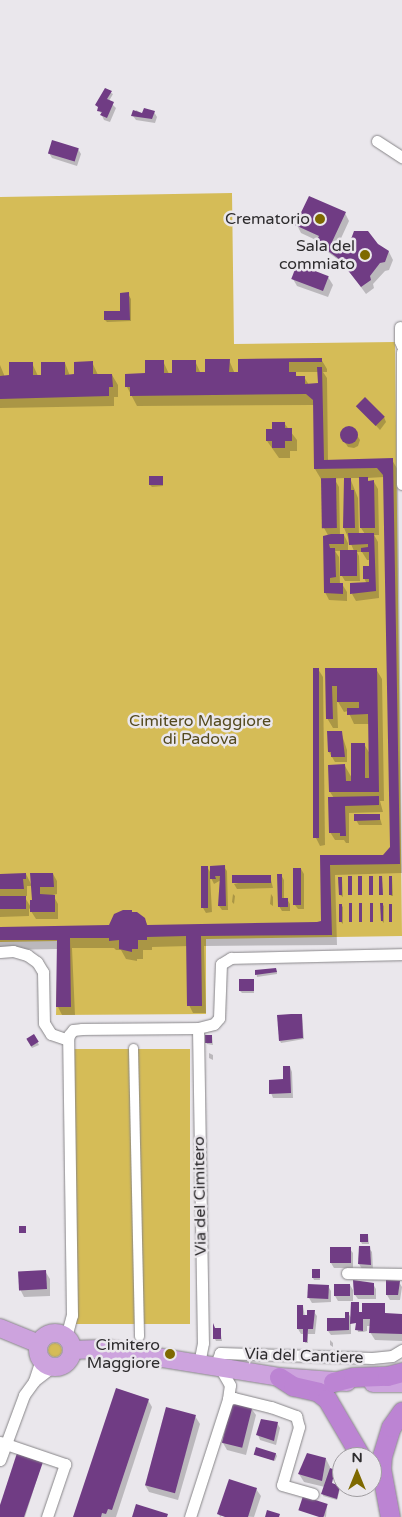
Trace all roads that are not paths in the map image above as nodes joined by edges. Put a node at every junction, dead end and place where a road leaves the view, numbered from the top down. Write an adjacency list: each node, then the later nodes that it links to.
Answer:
1 (377, 140): 2 (street)
2 (402, 157)
3 (400, 326): 4 (street)
4 (401, 345): 5 (street)
5 (401, 401): 6 (street)
6 (402, 484)
7 (0, 952): 10 (street)
8 (402, 954): 9 (street)
9 (198, 1028): 10 (street); 19 (street, Via del Cimitero)
10 (68, 1040): 16 (street)
11 (133, 1048): 15 (street)
12 (348, 1273): 13 (street)
13 (402, 1274)
14 (0, 1328): 18 (main road)
15 (139, 1336)
16 (69, 1344): 18 (main road); 18 (main road); 19 (main road)
17 (402, 1350): 19 (street, Via del Cantiere)
18 (44, 1356): 26 (street)
19 (211, 1366): 21 (main road); 24 (street)
20 (402, 1372): 22 (highway)
21 (279, 1377): 22 (main road); 27 (highway)
22 (333, 1382): 23 (main road)
23 (402, 1383)
24 (228, 1399): 29 (street); 32 (street)
25 (402, 1411): 34 (highway)
26 (3, 1443): 28 (street); 31 (street)
27 (355, 1447)
28 (0, 1460)
29 (313, 1494)
30 (373, 1497): 33 (highway)
31 (47, 1517)
32 (190, 1517)
33 (378, 1517)
34 (390, 1517)

